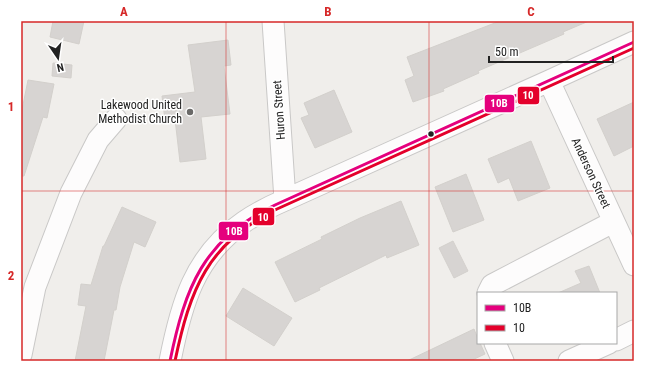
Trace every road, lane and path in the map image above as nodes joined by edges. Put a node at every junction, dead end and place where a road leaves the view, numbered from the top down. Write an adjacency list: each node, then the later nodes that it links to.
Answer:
1 (273, 21): 5 (street, Huron Street)
2 (634, 42): 3 (street)
3 (549, 81): 5 (street); 6 (street, Anderson Street)
4 (116, 119): 13 (street)
5 (285, 200): 14 (street)
6 (613, 222): 7 (street, Anderson Street); 8 (street)
7 (634, 265)
8 (488, 292)
9 (634, 331): 10 (street)
10 (617, 340)
11 (496, 344): 15 (street)
12 (607, 344): 16 (street)
13 (21, 355)
14 (170, 361)
15 (503, 361)
16 (569, 361)

